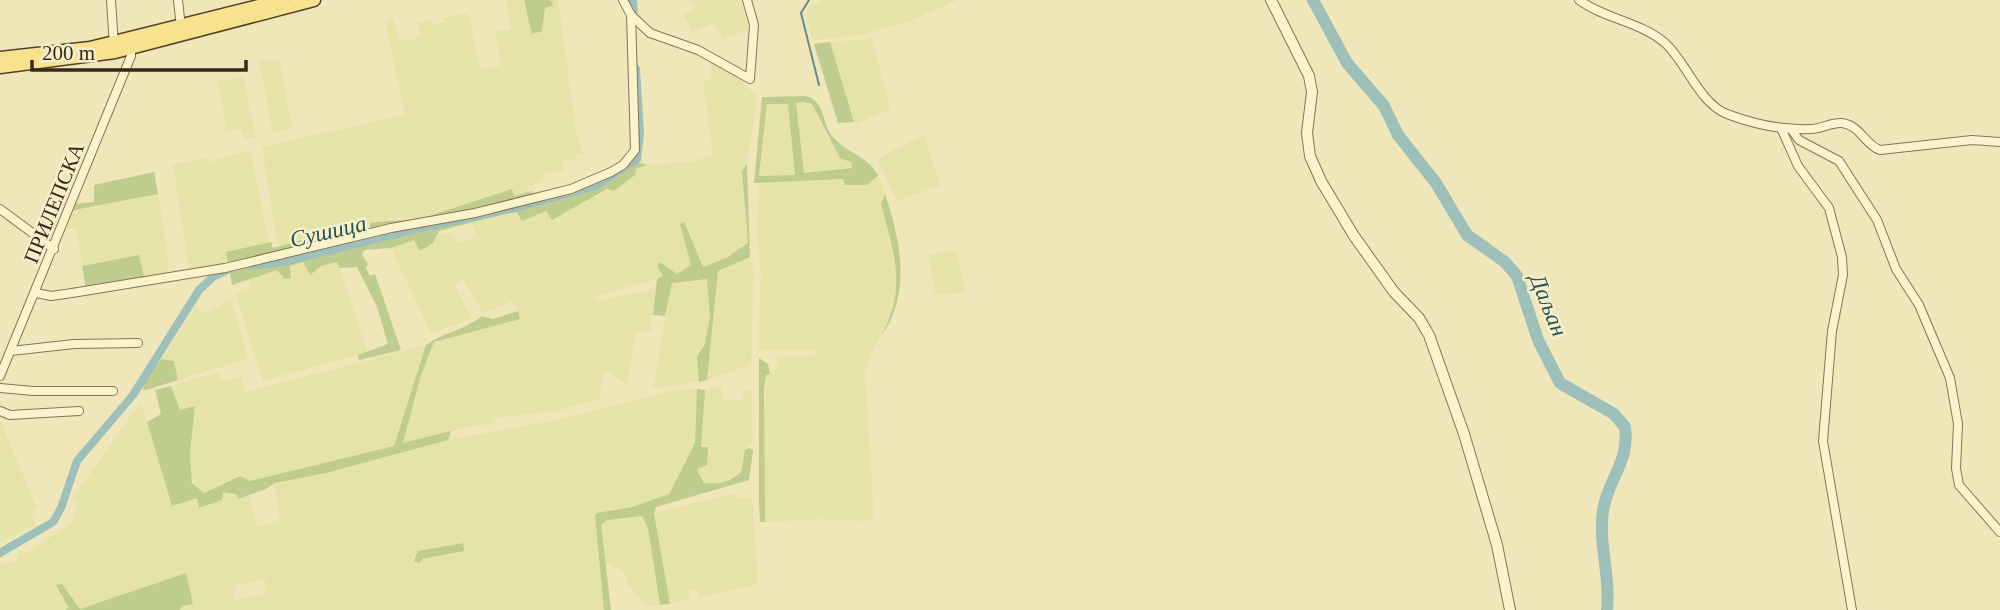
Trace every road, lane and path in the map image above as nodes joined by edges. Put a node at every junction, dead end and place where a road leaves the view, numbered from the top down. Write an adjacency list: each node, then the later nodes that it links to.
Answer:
1 (111, 0): 12 (street)
2 (178, 0): 10 (street)
3 (283, 0): 10 (main road)
4 (314, 0): 11 (main road)
5 (623, 0): 9 (street)
6 (747, 0): 9 (street)
7 (1271, 0): 29 (street)
8 (1579, 0): 15 (street)
9 (635, 17): 20 (street)
10 (181, 28): 11 (main road)
11 (130, 44): 12 (main road); 19 (street, ПРИЛЕПСКА)
12 (114, 48): 13 (main road); 14 (main road)
13 (0, 58)
14 (0, 67)
15 (1781, 128): 16 (street); 30 (street)
16 (1791, 129): 17 (street); 28 (street)
17 (2000, 142)
18 (0, 209): 19 (street)
19 (54, 249): 20 (street, ПРИЛЕПСКА)
20 (36, 293): 22 (street, ПРИЛЕПСКА)
21 (138, 343): 22 (street)
22 (11, 351): 23 (street, ПРИЛЕПСКА)
23 (0, 376)
24 (0, 388): 25 (street)
25 (113, 391)
26 (0, 411): 27 (street)
27 (79, 411)
28 (2000, 532)
29 (1510, 610)
30 (1852, 610)

